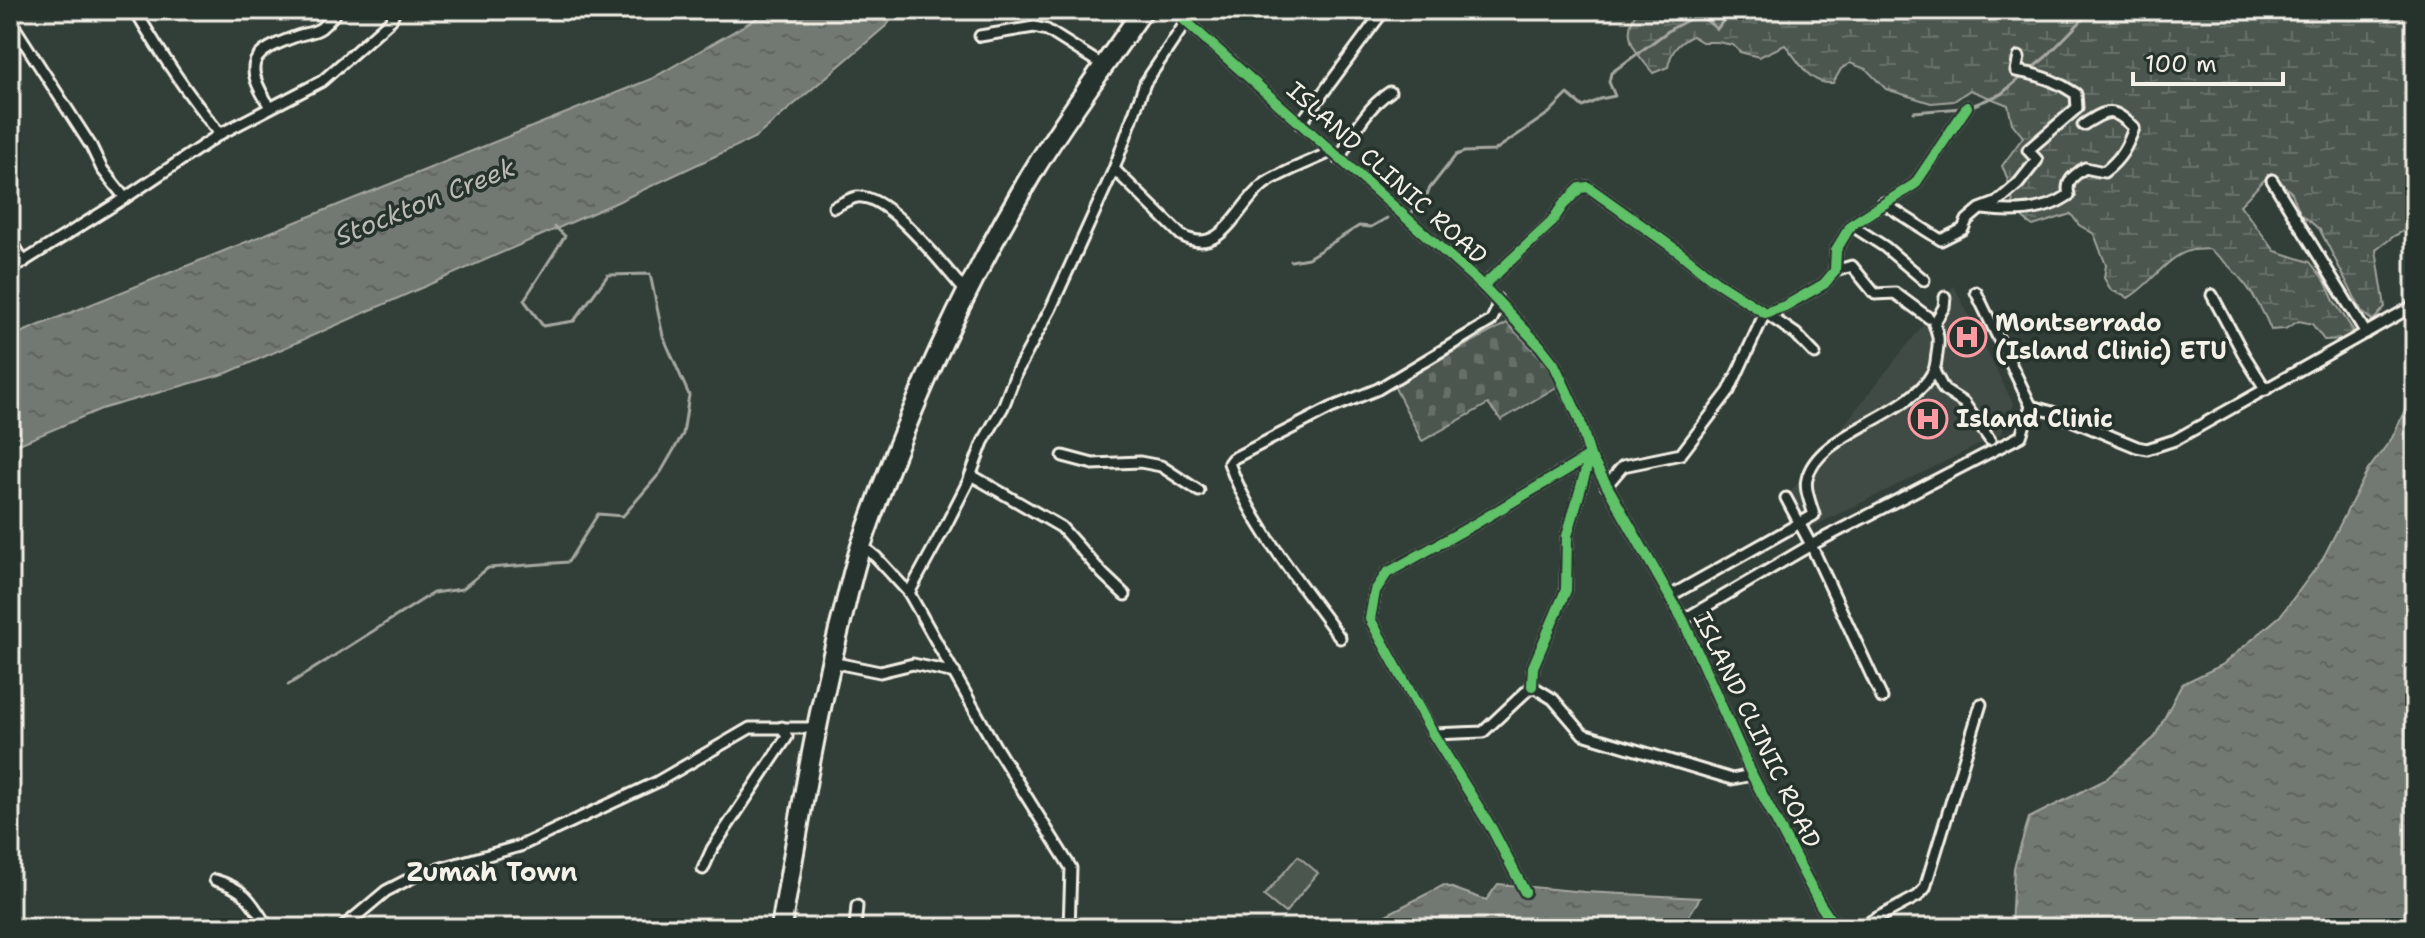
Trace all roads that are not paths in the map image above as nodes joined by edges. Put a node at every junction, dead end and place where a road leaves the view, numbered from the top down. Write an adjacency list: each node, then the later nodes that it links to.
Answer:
1 (135, 10): 18 (street)
2 (338, 10): 14 (street)
3 (395, 10): 14 (street)
4 (1143, 10): 12 (highway)
5 (1173, 10): 9 (street, ISLAND CLINIC ROAD)
6 (1369, 10): 7 (street)
7 (1382, 14): 16 (street)
8 (10, 20): 22 (street)
9 (1186, 22): 16 (street, ISLAND CLINIC ROAD); 20 (street)
10 (980, 36): 12 (street)
11 (2019, 57): 25 (street)
12 (1104, 66): 34 (highway)
13 (1390, 92): 19 (street)
14 (270, 107): 18 (street)
15 (1967, 107): 23 (street)
16 (1300, 124): 19 (street, ISLAND CLINIC ROAD)
17 (2083, 125): 25 (street)
18 (220, 134): 22 (street)
19 (1335, 156): 20 (street); 32 (street, ISLAND CLINIC ROAD)
20 (1114, 169): 49 (street)
21 (2272, 180): 41 (street)
22 (125, 198): 28 (street)
23 (1883, 203): 25 (street); 26 (street)
24 (834, 207): 34 (street)
25 (1980, 209)
26 (1851, 225): 30 (street); 31 (street)
27 (10, 238): 28 (street)
28 (24, 262): 29 (street)
29 (10, 270)
30 (1835, 271): 39 (street); 40 (street)
31 (1924, 280)
32 (1483, 286): 37 (street, ISLAND CLINIC ROAD); 39 (street)
33 (1976, 292): 45 (street)
34 (967, 293): 54 (highway)
35 (2212, 295): 44 (street)
36 (1945, 297): 43 (street)
37 (1497, 299): 48 (street, ISLAND CLINIC ROAD); 60 (street)
38 (2415, 305): 41 (street)
39 (1765, 313): 42 (street); 50 (street)
40 (1929, 318)
41 (2366, 333): 44 (street)
42 (1815, 354)
43 (1934, 371): 46 (street); 53 (street)
44 (2266, 390): 45 (street)
45 (2031, 406): 55 (street)
46 (1990, 440)
47 (1063, 456): 51 (street)
48 (1590, 456): 50 (street, ISLAND CLINIC ROAD); 63 (street); 68 (street)
49 (971, 475): 56 (street); 57 (street)
50 (1606, 486): 58 (street, ISLAND CLINIC ROAD)
51 (1199, 491)
52 (1786, 498): 53 (street)
53 (1800, 523): 55 (street); 58 (street)
54 (861, 545): 56 (street); 61 (highway)
55 (1811, 545): 59 (street); 64 (street)
56 (909, 593): 62 (street)
57 (1125, 595)
58 (1670, 596): 59 (street, ISLAND CLINIC ROAD)
59 (1683, 620): 69 (street, ISLAND CLINIC ROAD)
60 (1340, 638)
61 (831, 662): 62 (street); 67 (highway)
62 (955, 673): 78 (street)
63 (1532, 686): 68 (street); 69 (street)
64 (1882, 698)
65 (1981, 704): 80 (street)
66 (782, 727): 67 (street); 70 (street); 75 (street)
67 (816, 728): 76 (highway)
68 (1433, 734): 72 (street)
69 (1752, 775): 79 (street, ISLAND CLINIC ROAD)
70 (703, 869)
71 (215, 880): 74 (street)
72 (1525, 892)
73 (857, 906): 77 (street)
74 (268, 928)
75 (342, 928)
76 (781, 928)
77 (855, 928)
78 (1069, 928)
79 (1846, 928)
80 (1858, 928)

